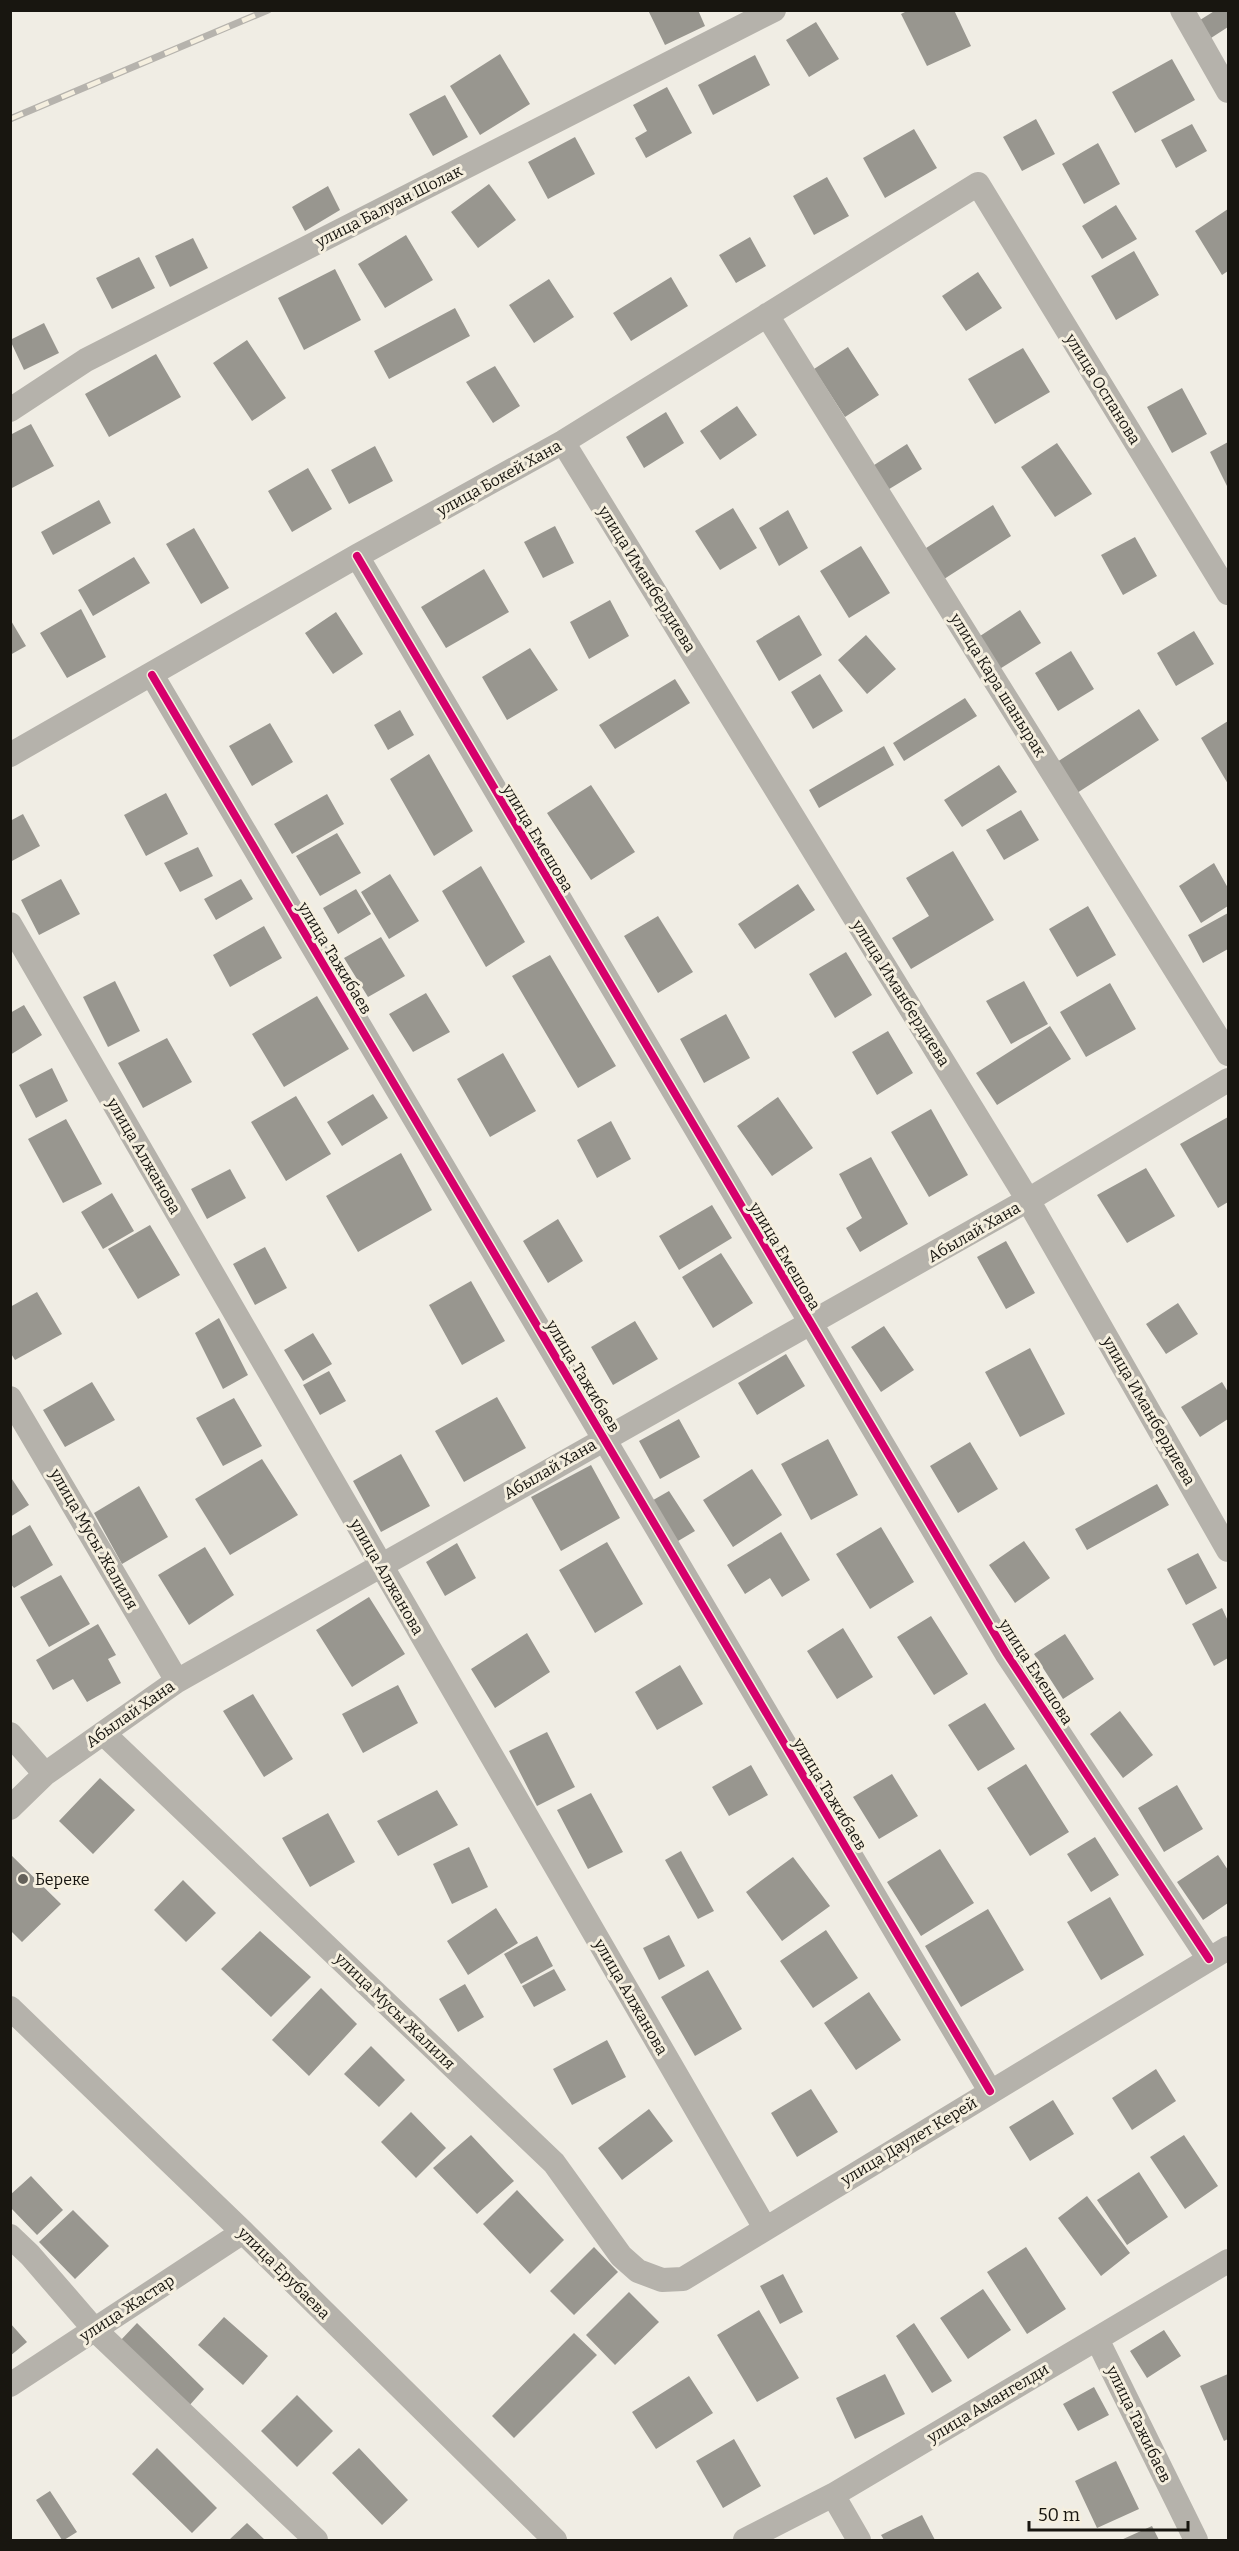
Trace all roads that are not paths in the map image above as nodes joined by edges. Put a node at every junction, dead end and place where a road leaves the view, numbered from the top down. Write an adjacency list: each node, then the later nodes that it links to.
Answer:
1 (774, 10): 6 (street, улица Балуан Шолак)
2 (1182, 10): 3 (street)
3 (1228, 91)
4 (978, 184): 5 (street, улица Бокей Хана); 9 (street, улица Оспанова)
5 (766, 315): 7 (street, улица Бокей Хана); 13 (street, улица Кара шанырак)
6 (10, 410)
7 (563, 442): 8 (street, улица Бокей Хана); 15 (street, улица Иманбердиева)
8 (357, 556): 10 (street, улица Бокей Хана); 16 (street, улица Емешова)
9 (1228, 593)
10 (152, 675): 11 (street, улица Бокей Хана); 18 (street, улица Тажибаев)
11 (10, 755)
12 (10, 924): 20 (street, улица Алжанова)
13 (1228, 1054)
14 (1228, 1080): 15 (street, Абылай Хана)
15 (1029, 1200): 16 (street, Абылай Хана); 19 (street, улица Иманбердиева)
16 (810, 1325): 18 (street, Абылай Хана); 26 (street, улица Емешова)
17 (10, 1398): 21 (street, улица Мусы Жалиля)
18 (604, 1438): 20 (street, Абылай Хана); 28 (street, улица Тажибаев)
19 (1228, 1550)
20 (381, 1566): 21 (street, Абылай Хана); 29 (street, улица Алжанова)
21 (177, 1681): 22 (street, Абылай Хана)
22 (103, 1733): 24 (street, Абылай Хана); 33 (street, улица Мусы Жалиля)
23 (10, 1734): 24 (street)
24 (45, 1774): 25 (street, Абылай Хана)
25 (10, 1808)
26 (1219, 1953): 28 (street, улица Даулет Керей)
27 (10, 2008): 30 (street, улица Ерубаева)
28 (990, 2091): 29 (street, улица Даулет Керей)
29 (765, 2228): 33 (street, улица Даулет Керей)
30 (243, 2232): 34 (street, улица Жастар); 39 (street, улица Ерубаева)
31 (10, 2236): 34 (street)
32 (1228, 2261): 35 (street, улица Амангелди)
33 (683, 2279)
34 (94, 2329): 36 (street, улица Жастар); 38 (street)
35 (1097, 2339): 37 (street, улица Амангелди); 42 (street, улица Тажибаев)
36 (10, 2385)
37 (833, 2495): 40 (street, улица Амангелди); 41 (street)
38 (316, 2541)
39 (555, 2541)
40 (745, 2541)
41 (859, 2541)
42 (1197, 2541)

